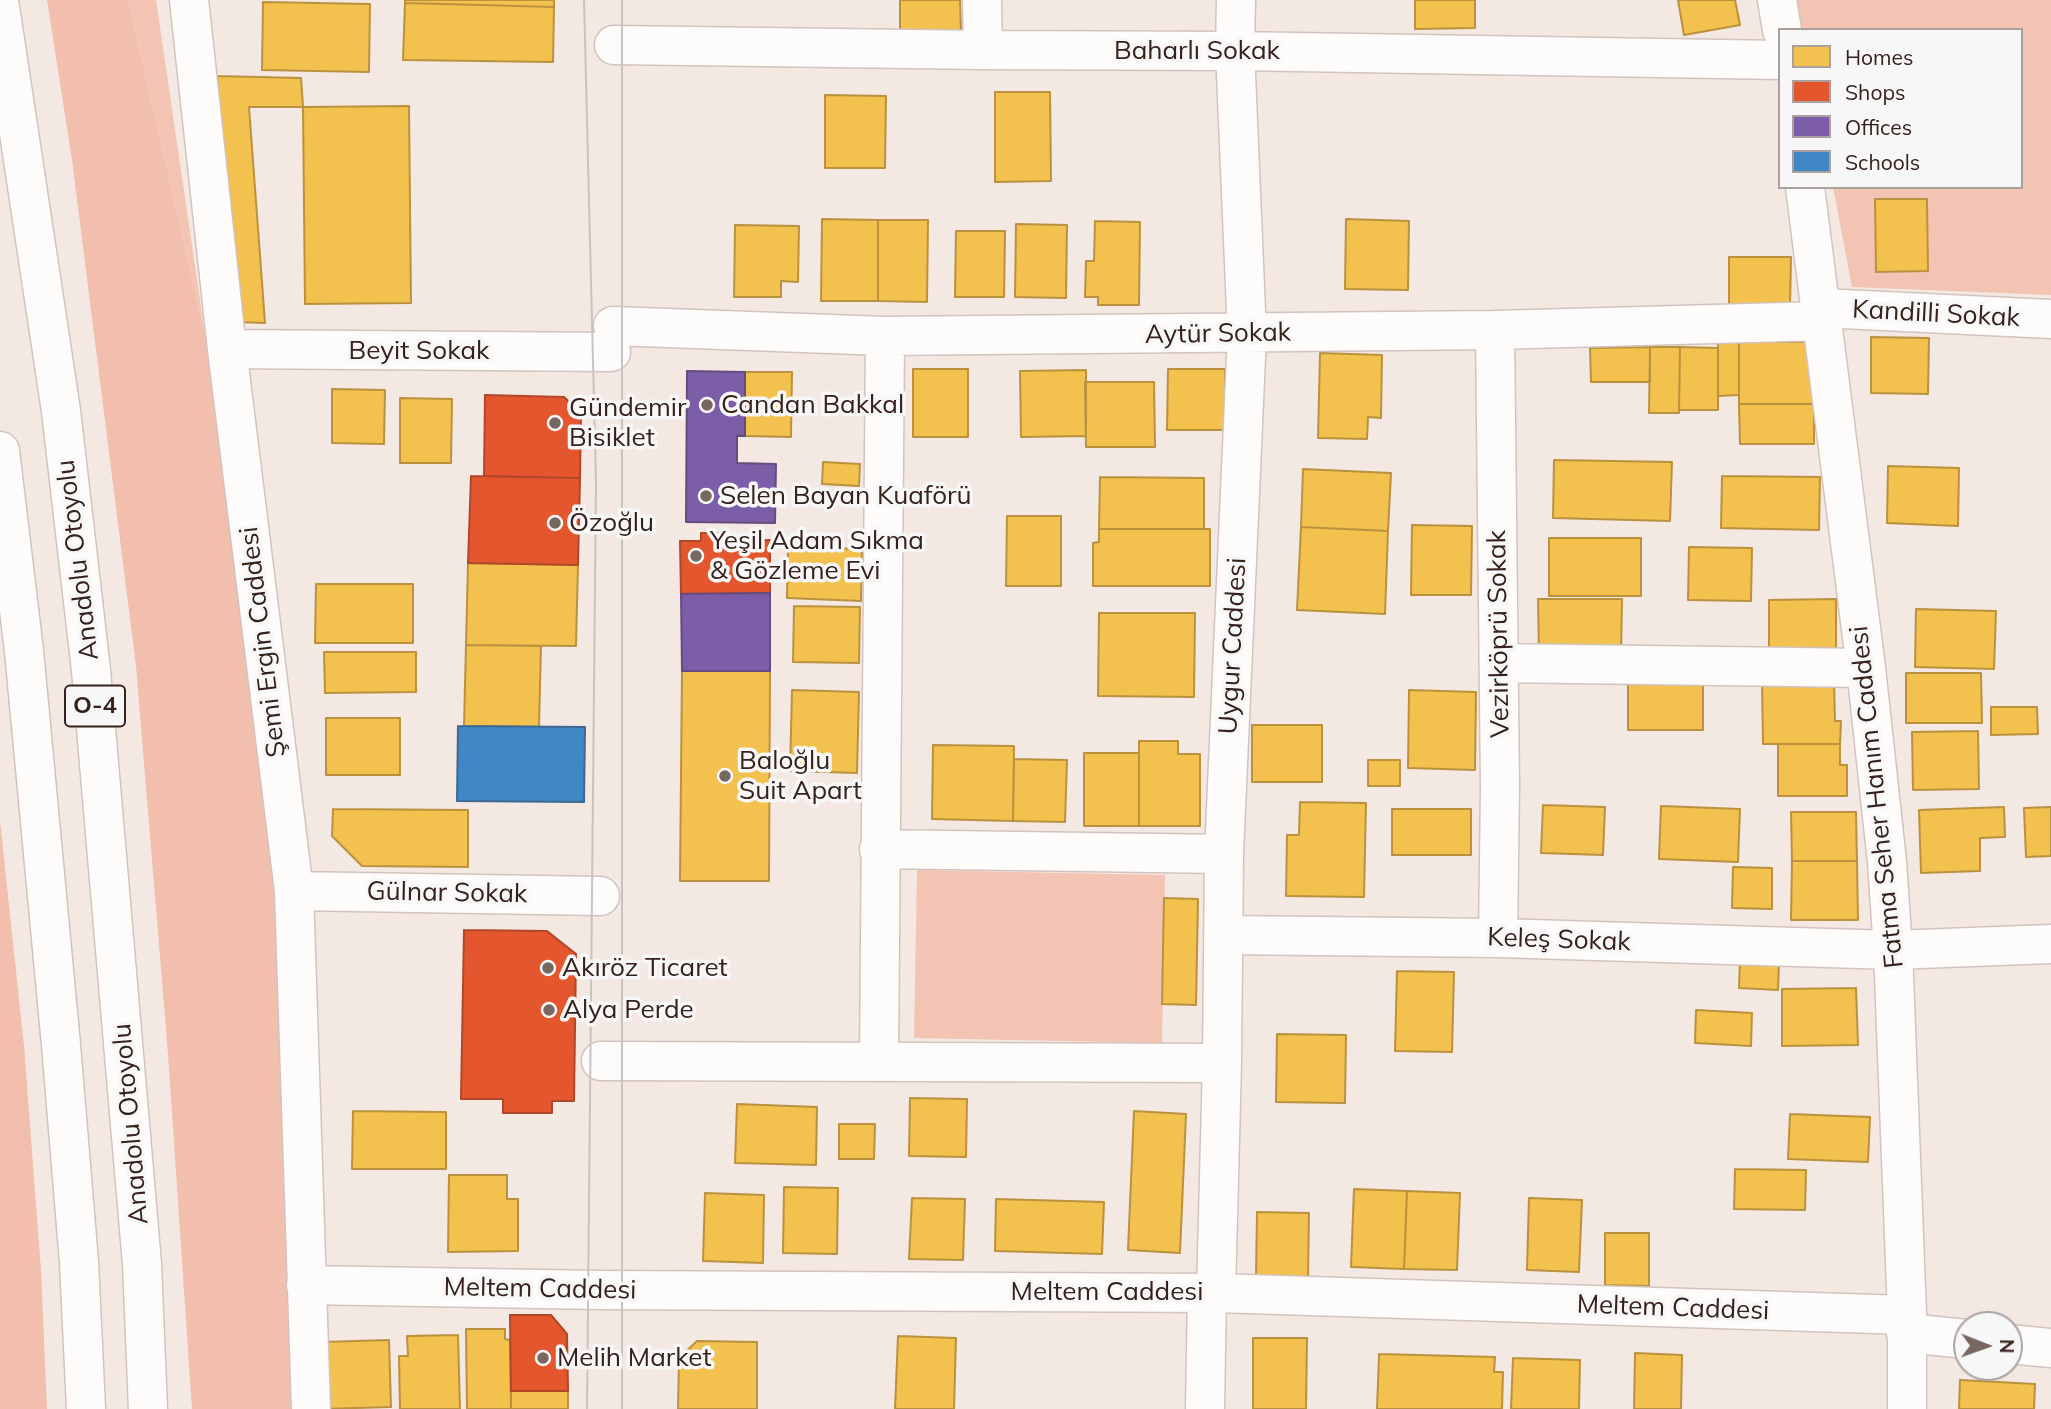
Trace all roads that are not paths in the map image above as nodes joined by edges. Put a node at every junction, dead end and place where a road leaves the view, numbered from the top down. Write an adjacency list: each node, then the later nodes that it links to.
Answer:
1 (189, 0): 18 (main road, Şemi Ergin Caddesi)
2 (982, 0): 8 (main road)
3 (1236, 0): 9 (main road, Uygur Caddesi)
4 (1777, 0): 6 (main road)
5 (0, 6): 40 (main road, Anadolu Otoyolu / O-4)
6 (1782, 28)
7 (614, 45): 8 (main road, Baharlı Sokak)
8 (983, 50): 9 (main road, Baharlı Sokak)
9 (1235, 51): 10 (main road, Baharlı Sokak); 15 (main road, Uygur Caddesi)
10 (1778, 60)
11 (1805, 189): 12 (main road, Fatma Seher Hanım Caddesi)
12 (1822, 314): 13 (main road, Kandilli Sokak); 14 (main road, Aytür Sokak); 21 (main road, Fatma Seher Hanım Caddesi)
13 (2051, 320)
14 (1495, 330): 15 (main road, Aytür Sokak); 20 (main road, Vezirköprü Sokak)
15 (1247, 334): 16 (main road, Aytür Sokak); 23 (main road, Uygur Caddesi)
16 (885, 336): 17 (main road, Aytür Sokak); 22 (main road)
17 (612, 339): 18 (main road, Beyit Sokak)
18 (227, 349): 24 (main road, Şemi Ergin Caddesi)
19 (0, 451): 39 (main road, O-4)
20 (1499, 663): 21 (main road); 27 (main road, Vezirköprü Sokak)
21 (1866, 668): 29 (main road, Fatma Seher Hanım Caddesi)
22 (879, 849): 23 (main road); 31 (main road)
23 (1224, 854): 26 (main road, Uygur Caddesi)
24 (294, 891): 25 (main road, Gülnar Sokak); 33 (main road, Şemi Ergin Caddesi)
25 (600, 896)
26 (1224, 935): 27 (main road, Keleş Sokak); 32 (main road, Uygur Caddesi)
27 (1499, 938): 29 (main road, Keleş Sokak)
28 (2051, 944): 29 (main road, Keleş Sokak)
29 (1894, 950): 35 (main road, Fatma Seher Hanım Caddesi)
30 (601, 1061): 31 (main road)
31 (879, 1061): 32 (main road)
32 (1222, 1063): 34 (main road, Uygur Caddesi)
33 (306, 1286): 34 (main road, Meltem Caddesi); 41 (main road, Şemi Ergin Caddesi)
34 (1212, 1293): 35 (main road, Meltem Caddesi); 42 (main road, Uygur Caddesi)
35 (1907, 1324): 36 (main road, Meltem Caddesi); 43 (main road, Fatma Seher Hanım Caddesi)
36 (1953, 1336)
37 (2023, 1345): 38 (main road)
38 (2051, 1348)
39 (86, 1409)
40 (148, 1409)
41 (311, 1409)
42 (1205, 1409)
43 (1907, 1409)

